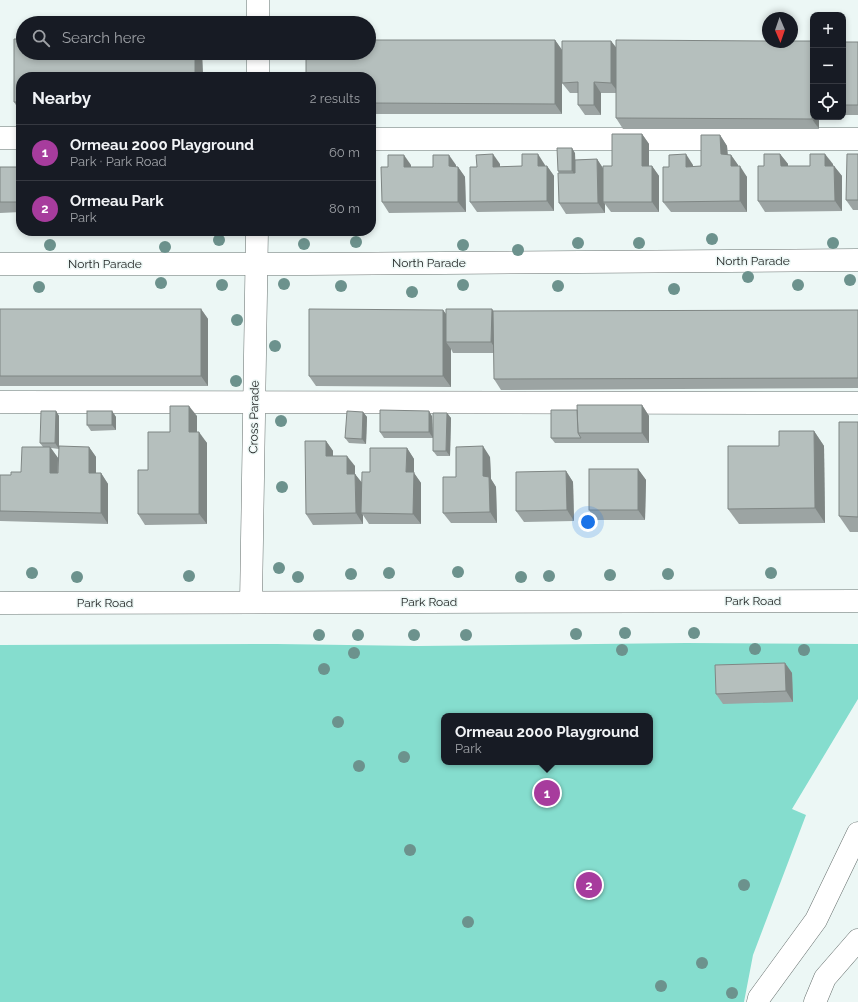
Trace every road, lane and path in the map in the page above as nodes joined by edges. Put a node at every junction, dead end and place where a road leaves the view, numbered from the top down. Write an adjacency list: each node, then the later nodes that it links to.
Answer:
1 (258, 0): 2 (street)
2 (258, 16)
3 (258, 60): 4 (street)
4 (258, 72)
5 (0, 138): 6 (street)
6 (16, 138)
7 (376, 138): 8 (street)
8 (858, 139)
9 (257, 236): 12 (street, Cross Parade)
10 (858, 260): 12 (street, North Parade)
11 (0, 264): 12 (street, North Parade)
12 (256, 264): 13 (street, Cross Parade)
13 (255, 401): 14 (street); 15 (street); 17 (street, Cross Parade)
14 (0, 402)
15 (858, 402)
16 (858, 601): 17 (street, Park Road)
17 (251, 602): 18 (street, Park Road)
18 (0, 603)
19 (858, 834): 21 (street)
20 (858, 940): 22 (street)
21 (758, 1002)
22 (815, 1002)

